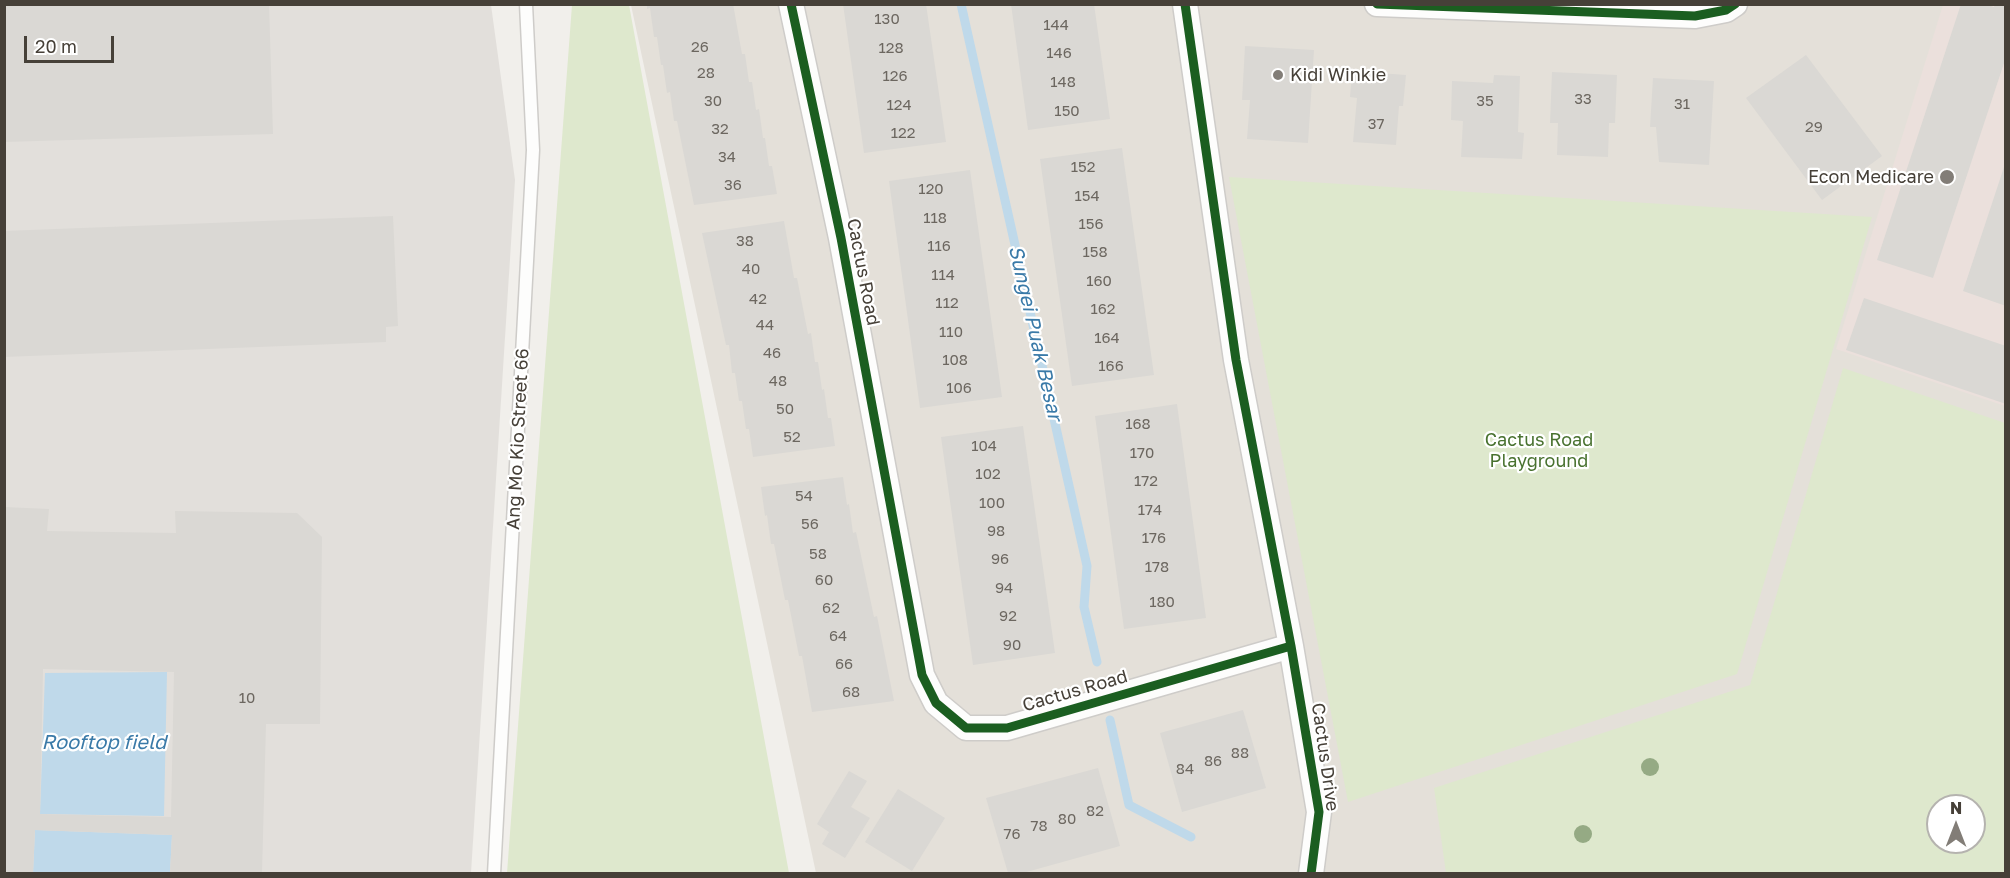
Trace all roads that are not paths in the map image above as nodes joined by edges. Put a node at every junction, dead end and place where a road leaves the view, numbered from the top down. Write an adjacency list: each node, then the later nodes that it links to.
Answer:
1 (526, 4): 7 (lane, Ang Mo Kio Street 66)
2 (791, 4): 6 (street, Cactus Road)
3 (1185, 4): 6 (street)
4 (1377, 4): 5 (street)
5 (1735, 4)
6 (1291, 646): 8 (street, Cactus Drive)
7 (494, 873)
8 (1311, 873)

